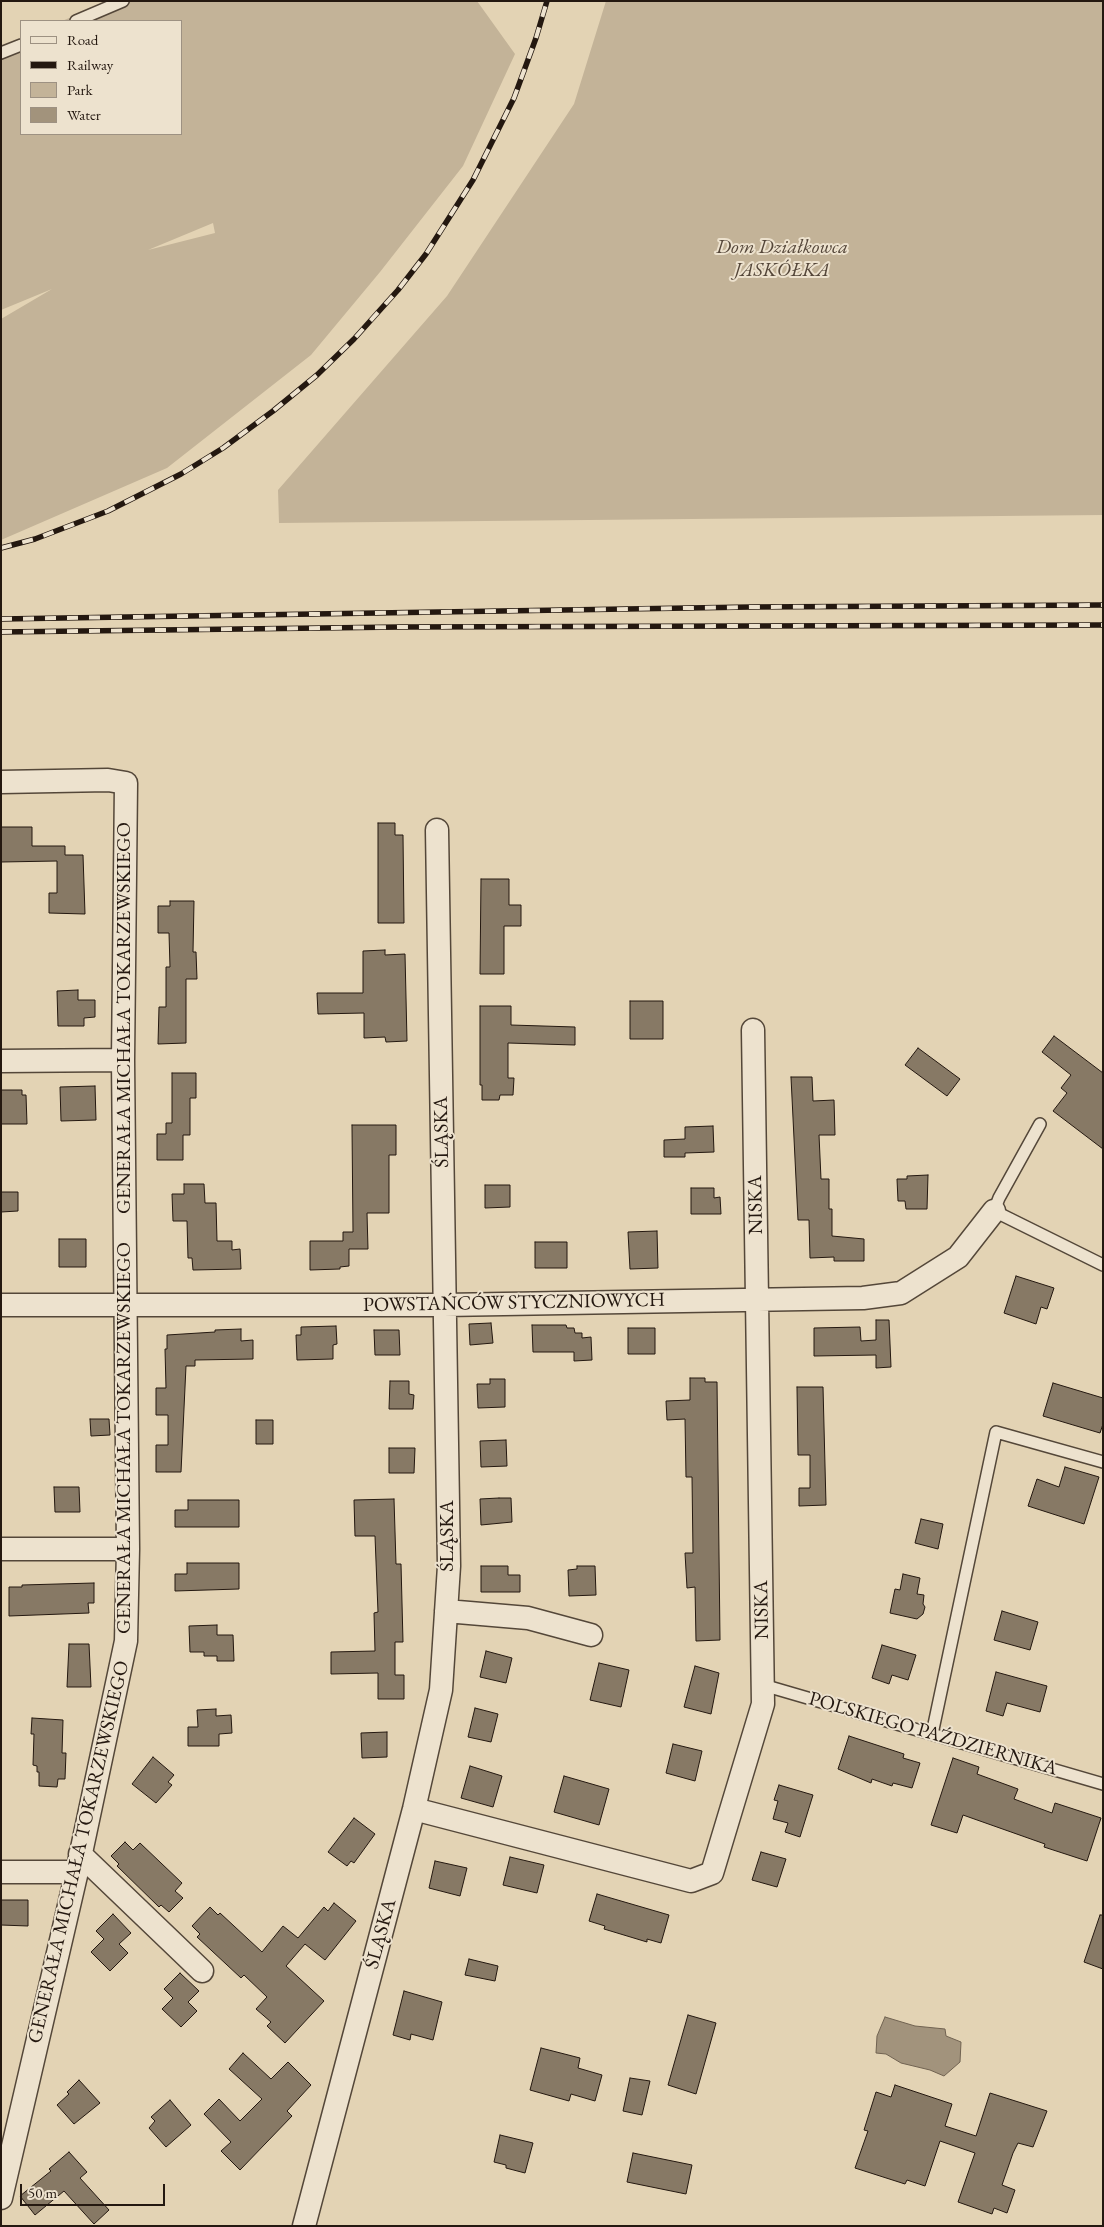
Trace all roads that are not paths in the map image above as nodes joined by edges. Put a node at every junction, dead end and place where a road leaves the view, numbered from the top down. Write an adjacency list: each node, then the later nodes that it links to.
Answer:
1 (123, 1): 2 (lane)
2 (78, 20)
3 (20, 44): 4 (lane)
4 (1, 53)
5 (1, 782): 8 (street, GENERAŁA MICHAŁA TOKARZEWSKIEGO)
6 (438, 830): 16 (street, ŚLĄSKA)
7 (753, 1030): 13 (street, NISKA)
8 (123, 1060): 9 (street); 15 (street, GENERAŁA MICHAŁA TOKARZEWSKIEGO)
9 (1, 1061)
10 (1040, 1124): 11 (lane)
11 (994, 1211): 12 (lane); 13 (street, POWSTAŃCÓW STYCZNIOWYCH)
12 (1103, 1265)
13 (757, 1300): 16 (street, POWSTAŃCÓW STYCZNIOWYCH); 22 (street, NISKA)
14 (1, 1305): 15 (street, POWSTAŃCÓW STYCZNIOWYCH)
15 (126, 1305): 16 (street, POWSTAŃCÓW STYCZNIOWYCH); 19 (street, GENERAŁA MICHAŁA TOKARZEWSKIEGO)
16 (444, 1305): 20 (street, ŚLĄSKA)
17 (1103, 1462): 23 (lane)
18 (1, 1549): 19 (street)
19 (128, 1549): 26 (street, GENERAŁA MICHAŁA TOKARZEWSKIEGO)
20 (446, 1611): 21 (street); 25 (street, ŚLĄSKA)
21 (591, 1635)
22 (763, 1685): 23 (lane, POLSKIEGO PAŹDZIERNIKA); 25 (street, NISKA)
23 (932, 1734): 24 (lane, POLSKIEGO PAŹDZIERNIKA)
24 (1103, 1784)
25 (414, 1809): 31 (street, ŚLĄSKA)
26 (78, 1864): 27 (street); 28 (street); 29 (street); 30 (street, GENERAŁA MICHAŁA TOKARZEWSKIEGO)
27 (1, 1872)
28 (155, 1941)
29 (202, 1971)
30 (1, 2198)
31 (304, 2226)

